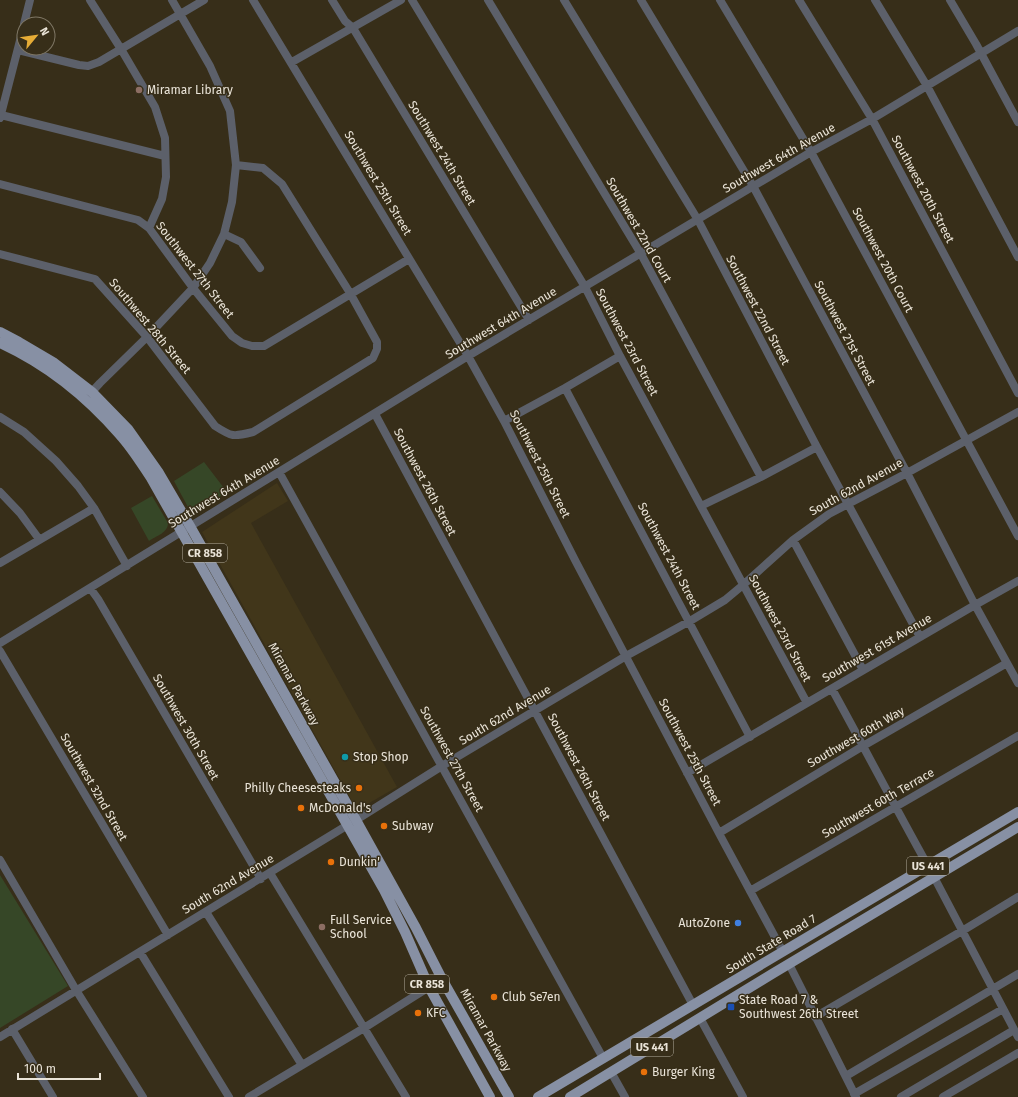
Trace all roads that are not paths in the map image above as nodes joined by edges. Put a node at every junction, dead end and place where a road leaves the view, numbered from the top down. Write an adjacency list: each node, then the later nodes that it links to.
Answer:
1 (30, 0): 17 (street)
2 (90, 0): 20 (street)
3 (172, 0): 16 (street)
4 (204, 0): 16 (street)
5 (253, 0): 24 (street, Southwest 25th Street)
6 (332, 0): 18 (street, Southwest 24th Street)
7 (401, 0): 18 (street)
8 (412, 0): 42 (street, Southwest 23rd Street)
9 (488, 0): 38 (street, Southwest 22nd Court)
10 (564, 0): 34 (street, Southwest 22nd Street)
11 (641, 0): 33 (street, Southwest 21st Street)
12 (720, 0): 29 (street, Southwest 20th Court)
13 (799, 0): 27 (street, Southwest 20th Street)
14 (875, 0): 25 (street)
15 (950, 0): 21 (street)
16 (181, 14): 20 (street); 31 (street)
17 (26, 16)
18 (353, 28): 24 (street); 45 (street, Southwest 24th Street)
19 (1018, 31): 21 (street, Southwest 64th Avenue)
20 (121, 49): 23 (street); 30 (street)
21 (981, 53): 25 (street, Southwest 64th Avenue); 28 (street)
22 (16, 56): 26 (street)
23 (41, 56)
24 (292, 62): 40 (street, Southwest 25th Street)
25 (928, 86): 27 (street, Southwest 64th Avenue); 39 (street)
26 (0, 117): 30 (street)
27 (872, 119): 29 (street, Southwest 64th Avenue); 52 (street, Southwest 20th Street)
28 (1018, 122)
29 (811, 152): 33 (street, Southwest 64th Avenue); 58 (street, Southwest 20th Court)
30 (165, 156): 35 (street)
31 (236, 165): 36 (street); 44 (street)
32 (0, 184): 35 (street, Southwest 27th Street)
33 (753, 186): 34 (street, Southwest 64th Avenue); 61 (street, Southwest 21st Street)
34 (698, 220): 38 (street, Southwest 64th Avenue); 59 (street, Southwest 22nd Street)
35 (149, 228): 43 (street, Southwest 27th Street)
36 (224, 234): 41 (street); 43 (street)
37 (0, 254): 47 (street, Southwest 28th Street)
38 (641, 254): 42 (street, Southwest 64th Avenue); 62 (street, Southwest 22nd Court)
39 (1018, 257)
40 (409, 258): 44 (street); 49 (street, Southwest 25th Street)
41 (260, 268)
42 (585, 287): 45 (street, Southwest 64th Avenue); 50 (street, Southwest 23rd Street)
43 (193, 288): 44 (street, Southwest 27th Street); 47 (street)
44 (350, 293): 47 (street, Southwest 28th Street)
45 (529, 320): 49 (street, Southwest 64th Avenue)
46 (0, 332): 53 (main road, Miramar Parkway / CR 858)
47 (147, 337): 53 (street)
48 (0, 343): 53 (main road, Miramar Parkway / CR 858)
49 (468, 356): 55 (street, Southwest 64th Avenue); 57 (street, Southwest 25th Street)
50 (620, 356): 51 (street); 65 (street, Southwest 23rd Street)
51 (565, 388): 57 (street); 77 (street, Southwest 24th Street)
52 (1018, 393)
53 (88, 396): 67 (main road, Miramar Parkway / CR 858)
54 (1018, 412): 58 (street, South 62nd Avenue)
55 (375, 414): 60 (street, Southwest 64th Avenue); 89 (street, Southwest 26th Street)
56 (0, 417): 66 (street)
57 (504, 421): 82 (street, Southwest 25th Street)
58 (967, 440): 61 (street, South 62nd Avenue); 68 (street, Southwest 20th Court)
59 (817, 447): 62 (street); 64 (street, Southwest 22nd Street)
60 (279, 472): 67 (street, Southwest 64th Avenue); 93 (street, Southwest 27th Street)
61 (907, 473): 64 (street, South 62nd Avenue); 76 (street, Southwest 21st Street)
62 (760, 477): 65 (street)
63 (0, 492): 69 (street)
64 (848, 503): 70 (street, South 62nd Avenue); 79 (street, Southwest 22nd Street)
65 (701, 506): 74 (street, Southwest 23rd Street)
66 (94, 508): 69 (street); 72 (street)
67 (186, 529): 72 (street, Southwest 64th Avenue); 78 (main road, Miramar Parkway / CR 858); 83 (main road, Miramar Parkway / CR 858)
68 (1018, 536)
69 (39, 539): 71 (street)
70 (793, 540): 74 (street, South 62nd Avenue); 85 (street)
71 (0, 563)
72 (127, 566): 75 (street, Southwest 64th Avenue)
73 (1018, 582): 76 (street, Southwest 61st Avenue)
74 (743, 585): 77 (street, South 62nd Avenue); 88 (street, Southwest 23rd Street)
75 (90, 588): 80 (street, Southwest 64th Avenue); 104 (street, Southwest 30th Street)
76 (975, 605): 79 (street, Southwest 61st Avenue); 84 (street, Southwest 21st Street)
77 (690, 621): 82 (street, South 62nd Avenue); 90 (street, Southwest 24th Street)
78 (240, 635): 83 (main road); 97 (main road, Miramar Parkway / CR 858)
79 (920, 637): 85 (street, Southwest 61st Avenue)
80 (0, 643)
81 (0, 651): 109 (street, Southwest 32nd Street)
82 (626, 656): 89 (street, South 62nd Avenue); 94 (street, Southwest 25th Street)
83 (267, 663): 97 (main road, Miramar Parkway / CR 858)
84 (1007, 663): 86 (street, Southwest 21st Street); 92 (street, Southwest 60th Way)
85 (863, 670): 87 (street, Southwest 61st Avenue)
86 (1018, 683)
87 (832, 688): 88 (street, Southwest 61st Avenue); 92 (street)
88 (807, 703): 90 (street, Southwest 61st Avenue)
89 (535, 711): 93 (street, South 62nd Avenue); 119 (street, Southwest 26th Street)
90 (750, 736): 94 (street, Southwest 61st Avenue)
91 (1018, 736): 95 (street, Southwest 60th Terrace)
92 (864, 746): 95 (street); 99 (street, Southwest 60th Way)
93 (442, 766): 97 (street, South 62nd Avenue); 128 (street, Southwest 27th Street)
94 (687, 773): 99 (street, Southwest 25th Street)
95 (895, 807): 101 (street); 105 (street, Southwest 60th Terrace)
96 (1018, 812): 101 (main road, South State Road 7 / US 441)
97 (352, 823): 102 (street, South 62nd Avenue); 116 (main road, Miramar Parkway / CR 858); 139 (main road, Miramar Parkway / CR 858)
98 (1018, 827): 103 (main road, US 441)
99 (718, 833): 105 (street, Southwest 25th Street)
100 (0, 861): 118 (street)
101 (928, 866): 110 (main road, South State Road 7 / US 441)
102 (270, 873): 104 (street, South 62nd Avenue); 123 (street)
103 (934, 877): 108 (street); 113 (main road, US 441)
104 (261, 879): 107 (street, South 62nd Avenue)
105 (750, 892): 112 (street, Southwest 25th Street)
106 (1018, 897): 108 (street)
107 (206, 912): 109 (street, South 62nd Avenue); 129 (street)
108 (962, 931): 117 (street); 121 (street)
109 (168, 936): 111 (street, South 62nd Avenue)
110 (800, 942): 112 (main road, South State Road 7 / US 441); 113 (main road)
111 (140, 952): 118 (street, South 62nd Avenue); 135 (street)
112 (783, 952): 114 (main road); 119 (main road, South State Road 7 / US 441)
113 (789, 964): 114 (main road, US 441); 121 (street)
114 (772, 974): 122 (main road, US 441)
115 (1018, 974): 117 (street)
116 (429, 987): 123 (street); 138 (main road, Miramar Parkway / CR 858)
117 (992, 989): 120 (street); 131 (street)
118 (76, 990): 124 (street, South 62nd Avenue); 134 (street)
119 (693, 1005): 128 (main road, South State Road 7 / US 441)
120 (1003, 1008): 125 (street); 132 (street)
121 (815, 1017): 131 (street)
122 (700, 1018): 130 (main road, US 441); 143 (street)
123 (364, 1028): 129 (street); 137 (street)
124 (12, 1029): 126 (street, South 62nd Avenue); 133 (street)
125 (1016, 1033): 144 (street)
126 (0, 1037)
127 (1018, 1053): 145 (street)
128 (603, 1058): 140 (main road, South State Road 7 / US 441)
129 (302, 1065): 136 (street)
130 (611, 1072): 141 (main road, US 441); 142 (street)
131 (846, 1076): 132 (street)
132 (855, 1095)
133 (53, 1097)
134 (143, 1097)
135 (229, 1097)
136 (249, 1097)
137 (406, 1097)
138 (490, 1097)
139 (509, 1097)
140 (538, 1097)
141 (570, 1097)
142 (625, 1097)
143 (743, 1097)
144 (901, 1097)
145 (943, 1097)

